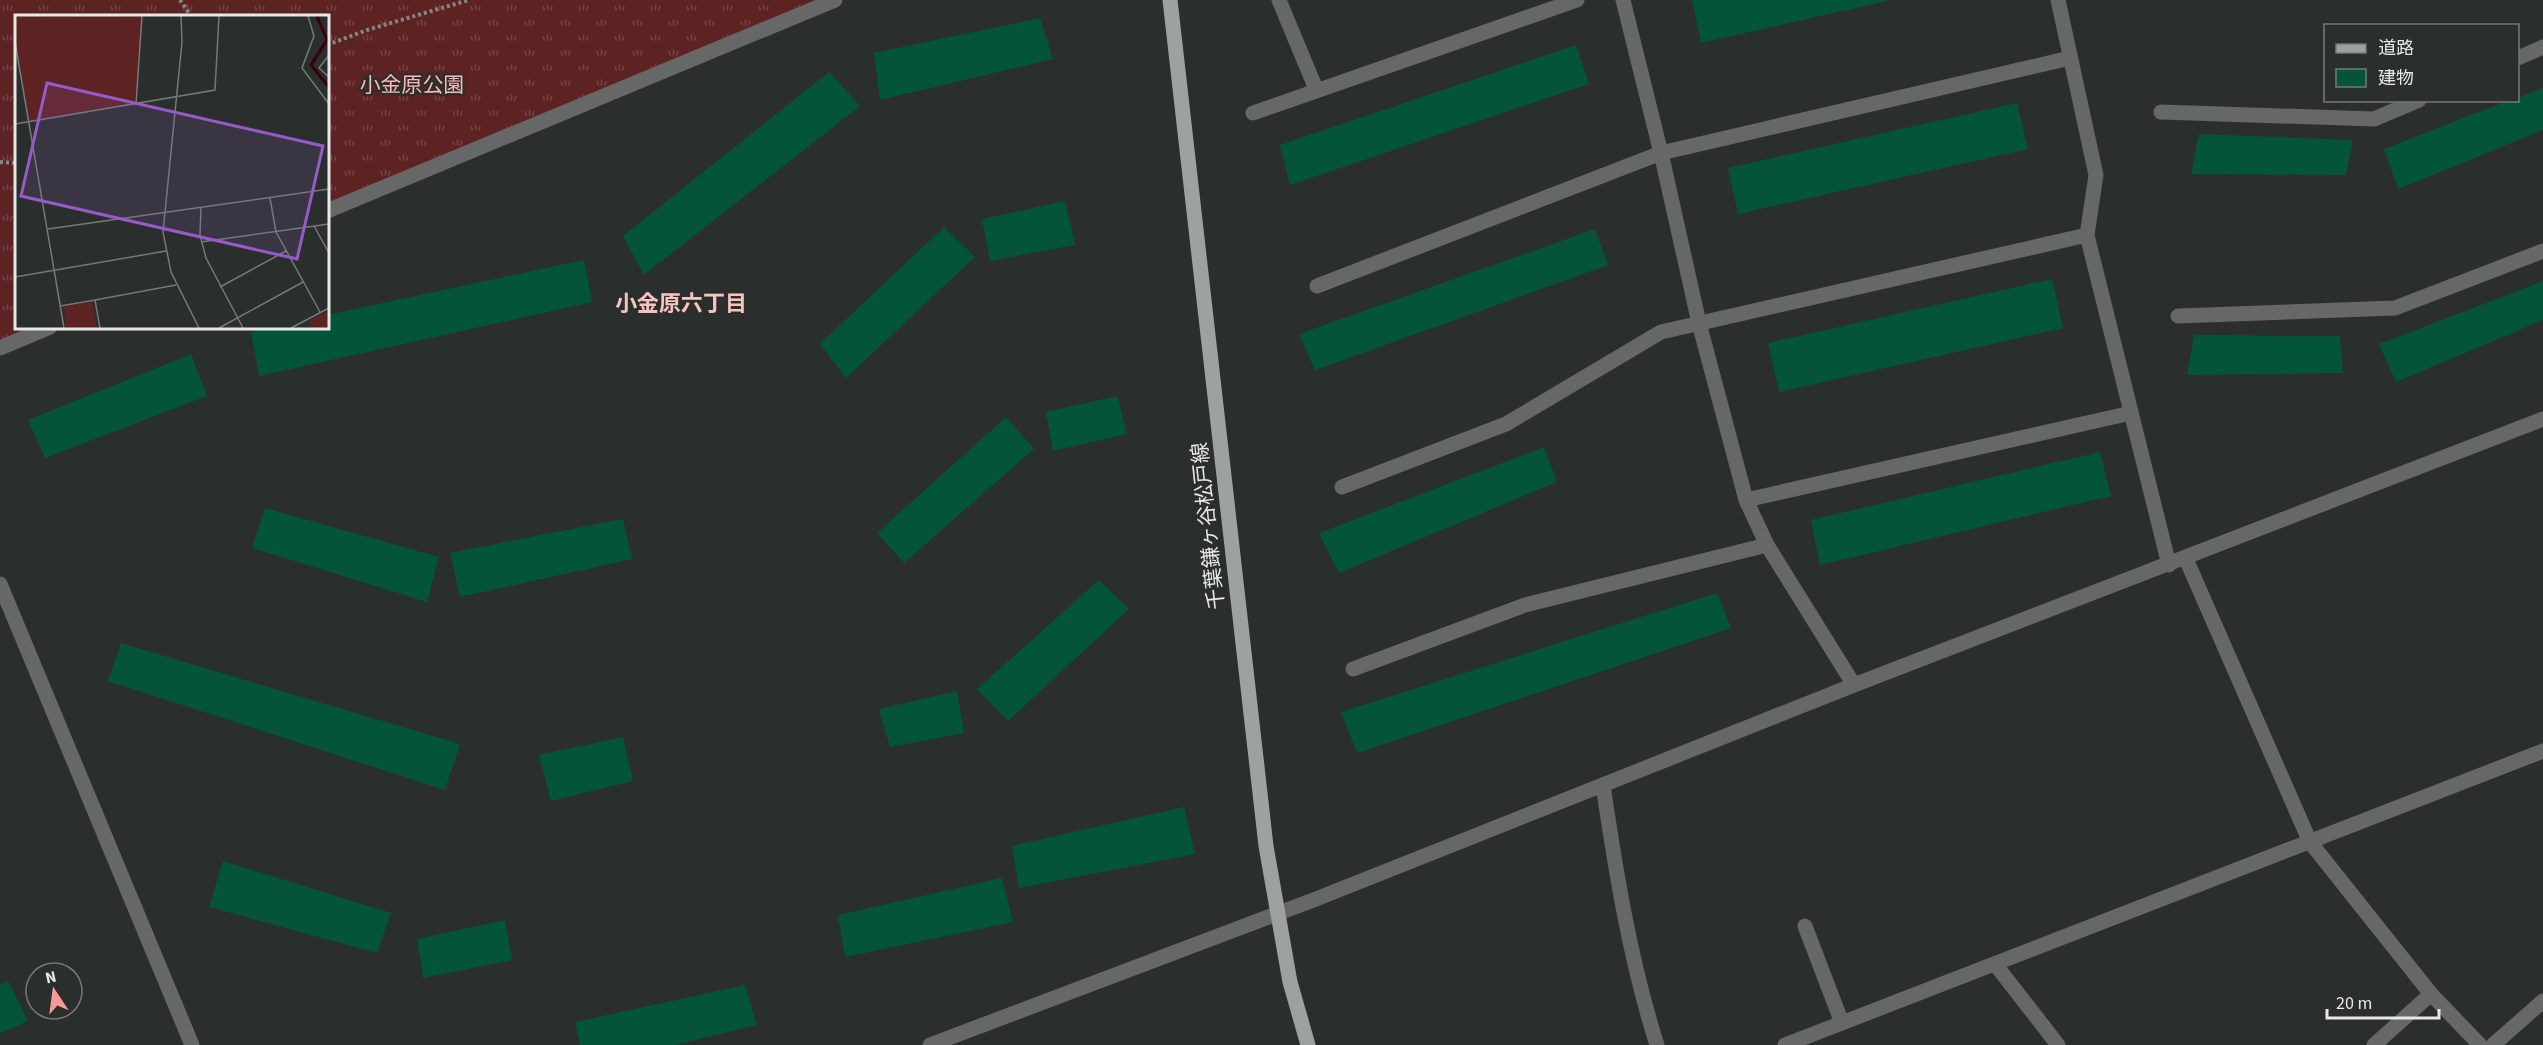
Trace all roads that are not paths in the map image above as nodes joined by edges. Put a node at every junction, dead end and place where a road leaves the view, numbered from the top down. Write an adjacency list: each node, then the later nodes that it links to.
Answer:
1 (1170, 0): 36 (main road, 千葉鎌ヶ谷松戸線)
2 (1279, 0): 10 (street)
3 (1577, 0): 10 (street)
4 (1623, 0): 14 (street)
5 (2058, 0): 9 (street)
6 (827, 2): 15 (street)
7 (2543, 47): 8 (street)
8 (2519, 57)
9 (2070, 58): 14 (street); 16 (street)
10 (1316, 90): 12 (street)
11 (2414, 102): 13 (street)
12 (1252, 112)
13 (2162, 112)
14 (1661, 153): 18 (street); 20 (street)
15 (328, 212)
16 (2087, 235): 20 (street); 23 (street)
17 (2543, 251): 19 (street)
18 (1317, 286)
19 (2178, 316)
20 (1699, 323): 25 (street); 26 (street)
21 (48, 328): 22 (street)
22 (0, 348)
23 (2131, 413): 26 (street); 29 (street)
24 (2543, 420): 28 (street)
25 (1342, 487)
26 (1746, 500): 27 (street)
27 (1767, 545): 31 (street); 32 (street)
28 (2186, 559): 29 (street); 35 (street)
29 (2169, 565): 32 (street)
30 (0, 584): 42 (street)
31 (1353, 669)
32 (1854, 685): 34 (street)
33 (2543, 751): 35 (street)
34 (1603, 785): 36 (street); 45 (street)
35 (2310, 842): 38 (street); 39 (street)
36 (1277, 913): 43 (street); 44 (main road, 千葉鎌ヶ谷松戸線)
37 (1806, 926): 41 (street)
38 (1995, 964): 41 (street); 47 (street)
39 (2431, 994): 48 (street); 49 (street)
40 (2543, 1001): 50 (street)
41 (1842, 1023): 46 (street)
42 (192, 1045)
43 (930, 1045)
44 (1308, 1045)
45 (1657, 1045)
46 (1785, 1045)
47 (2058, 1045)
48 (2374, 1045)
49 (2480, 1045)
50 (2493, 1045)

